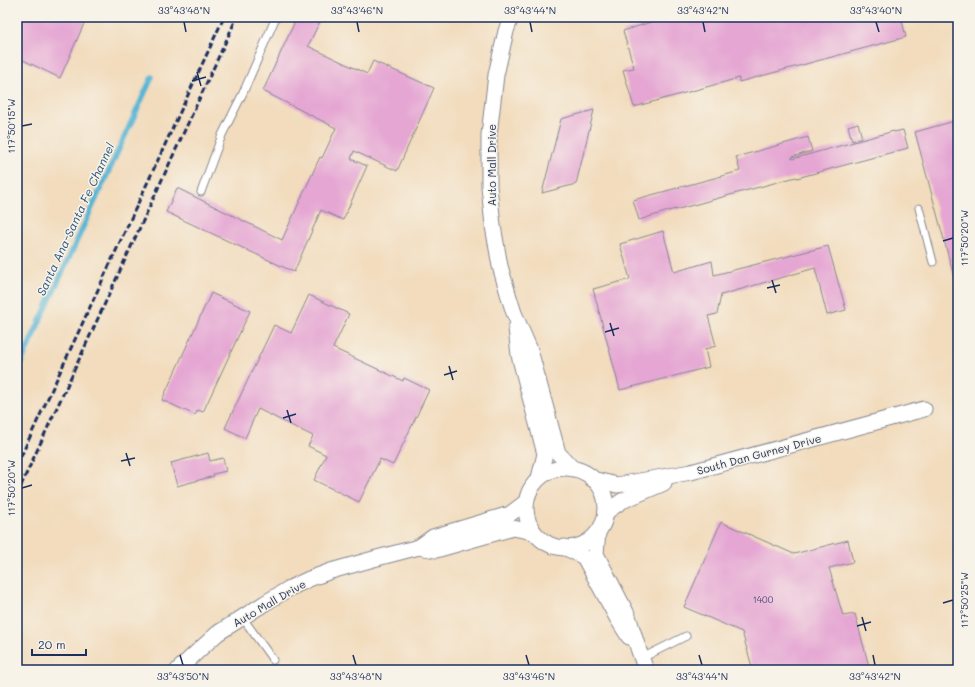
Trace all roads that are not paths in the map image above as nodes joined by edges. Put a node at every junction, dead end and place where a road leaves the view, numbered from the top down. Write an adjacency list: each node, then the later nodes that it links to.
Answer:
1 (276, 17): 3 (lane)
2 (511, 17): 6 (street, Auto Mall Drive)
3 (201, 192)
4 (919, 208): 5 (lane)
5 (933, 262)
6 (514, 313): 8 (street, Auto Mall Drive); 10 (street, Auto Mall Drive)
7 (924, 409): 9 (street, South Dan Gurney Drive)
8 (573, 469): 10 (street); 11 (street)
9 (690, 472): 11 (street, South Dan Gurney Drive); 13 (street)
10 (539, 478): 12 (street)
11 (592, 479): 13 (street)
12 (526, 502): 14 (street); 17 (street, Auto Mall Drive)
13 (606, 512): 15 (street)
14 (533, 532): 16 (street); 17 (street, Auto Mall Drive)
15 (598, 532): 16 (street); 21 (street)
16 (564, 546): 21 (street)
17 (419, 547): 18 (street, Auto Mall Drive)
18 (242, 617): 20 (lane); 22 (street, Auto Mall Drive)
19 (686, 636): 21 (lane)
20 (273, 660)
21 (642, 660)
22 (178, 670)

